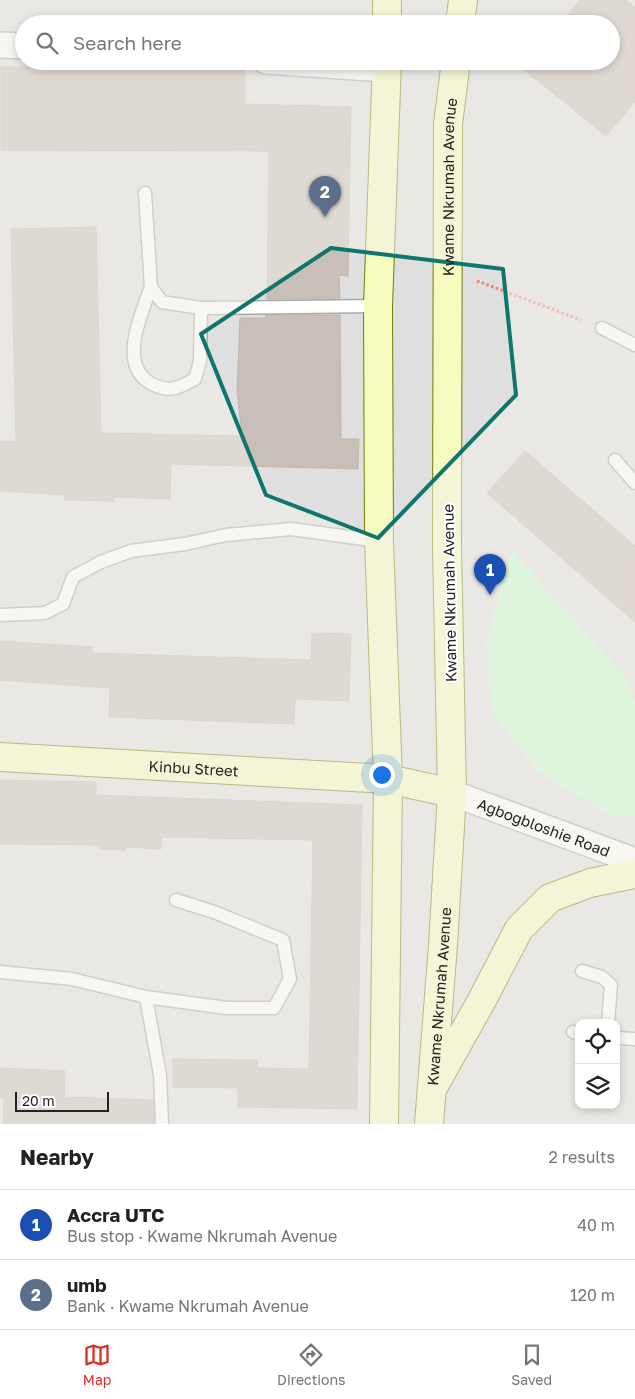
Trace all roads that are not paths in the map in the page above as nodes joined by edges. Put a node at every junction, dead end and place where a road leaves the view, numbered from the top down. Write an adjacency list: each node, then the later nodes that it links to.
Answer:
1 (388, 0): 3 (main road)
2 (462, 0): 4 (main road)
3 (387, 15)
4 (461, 15)
5 (0, 45): 6 (street)
6 (15, 46)
7 (386, 70): 11 (main road)
8 (455, 70): 21 (main road, Kwame Nkrumah Avenue)
9 (145, 193): 10 (lane)
10 (151, 287): 12 (lane); 12 (lane)
11 (378, 306): 12 (lane); 17 (main road)
12 (201, 308)
13 (602, 328): 14 (lane)
14 (635, 345)
15 (616, 460): 16 (lane)
16 (635, 483)
17 (379, 541): 18 (lane); 20 (main road)
18 (0, 615)
19 (0, 758): 20 (main road, Kinbu Street)
20 (388, 779): 21 (main road, Kinbu Street); 33 (main road)
21 (452, 793): 22 (street, Agbogbloshie Road); 31 (main road, Kwame Nkrumah Avenue)
22 (635, 862)
23 (635, 874): 31 (main road)
24 (176, 900): 27 (lane)
25 (582, 971): 28 (lane)
26 (0, 972): 27 (lane)
27 (146, 997): 32 (lane)
28 (608, 1019)
29 (620, 1038): 30 (lane)
30 (635, 1039)
31 (430, 1092): 34 (main road, Kwame Nkrumah Avenue)
32 (162, 1124)
33 (384, 1124)
34 (429, 1124)

